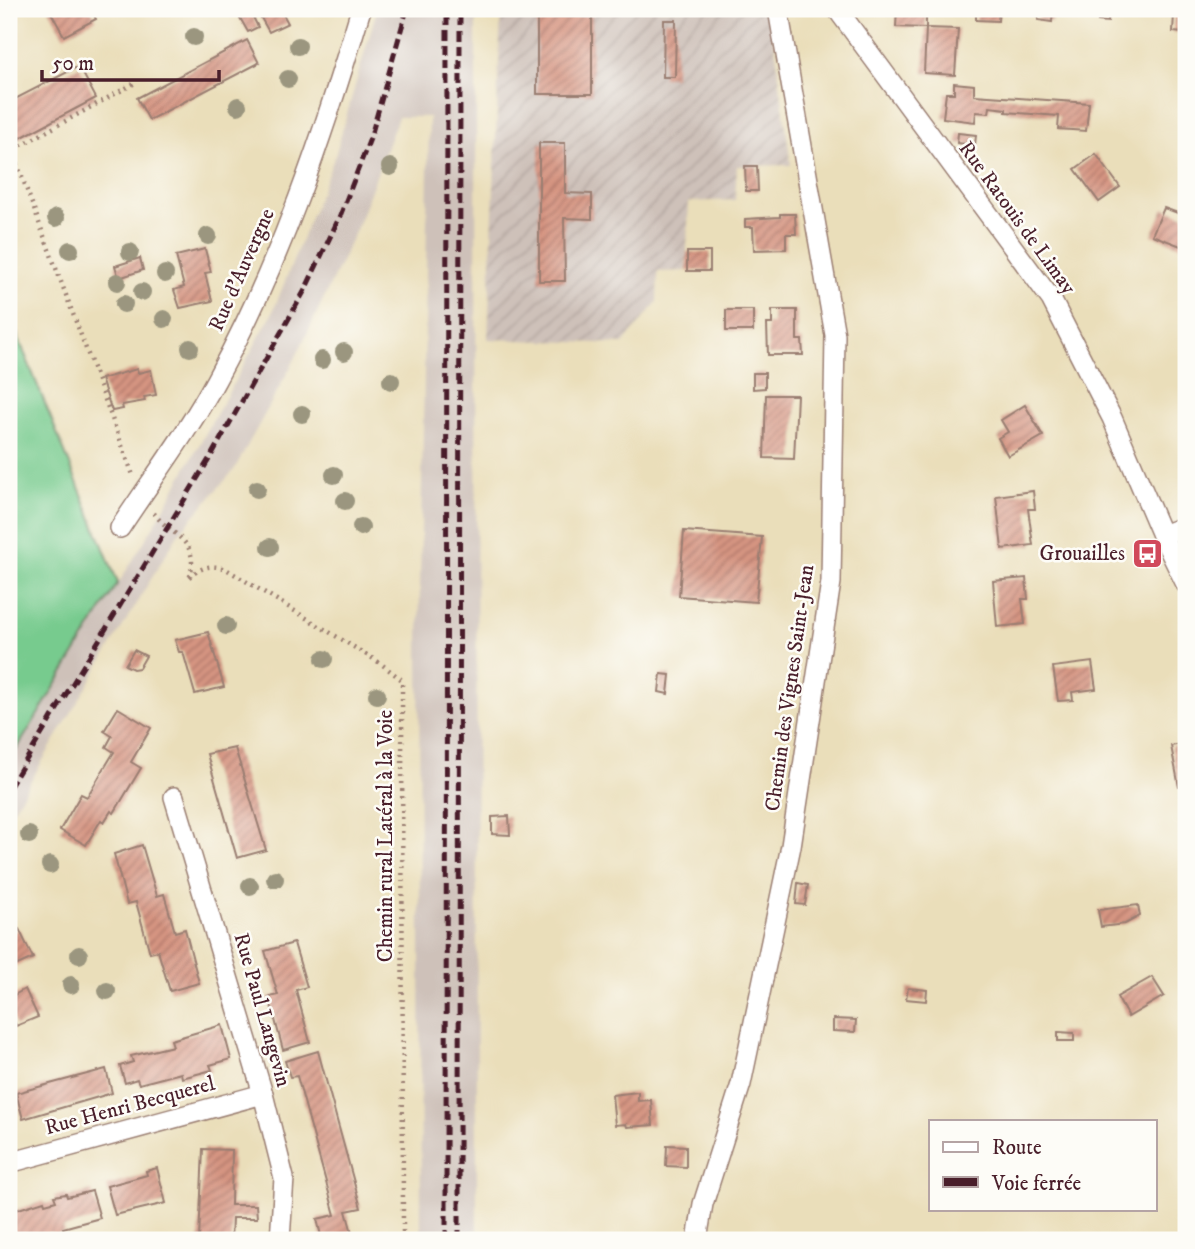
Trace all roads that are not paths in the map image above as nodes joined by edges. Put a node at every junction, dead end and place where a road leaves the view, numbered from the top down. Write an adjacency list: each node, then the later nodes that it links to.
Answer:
1 (360, 9): 5 (street, Rue d'Auvergne)
2 (778, 9): 12 (street, Chemin des Vignes Saint-Jean)
3 (837, 9): 6 (street, Rue Ratouis de Limay)
4 (1186, 526): 6 (street)
5 (120, 528)
6 (1162, 535): 7 (street, Rue Ratouis de Limay)
7 (1186, 584)
8 (174, 797): 9 (street, Rue Paul Langevin)
9 (263, 1094): 10 (street, Rue Henri Becquerel); 11 (street, Rue Paul Langevin)
10 (9, 1163)
11 (280, 1240)
12 (696, 1240)

